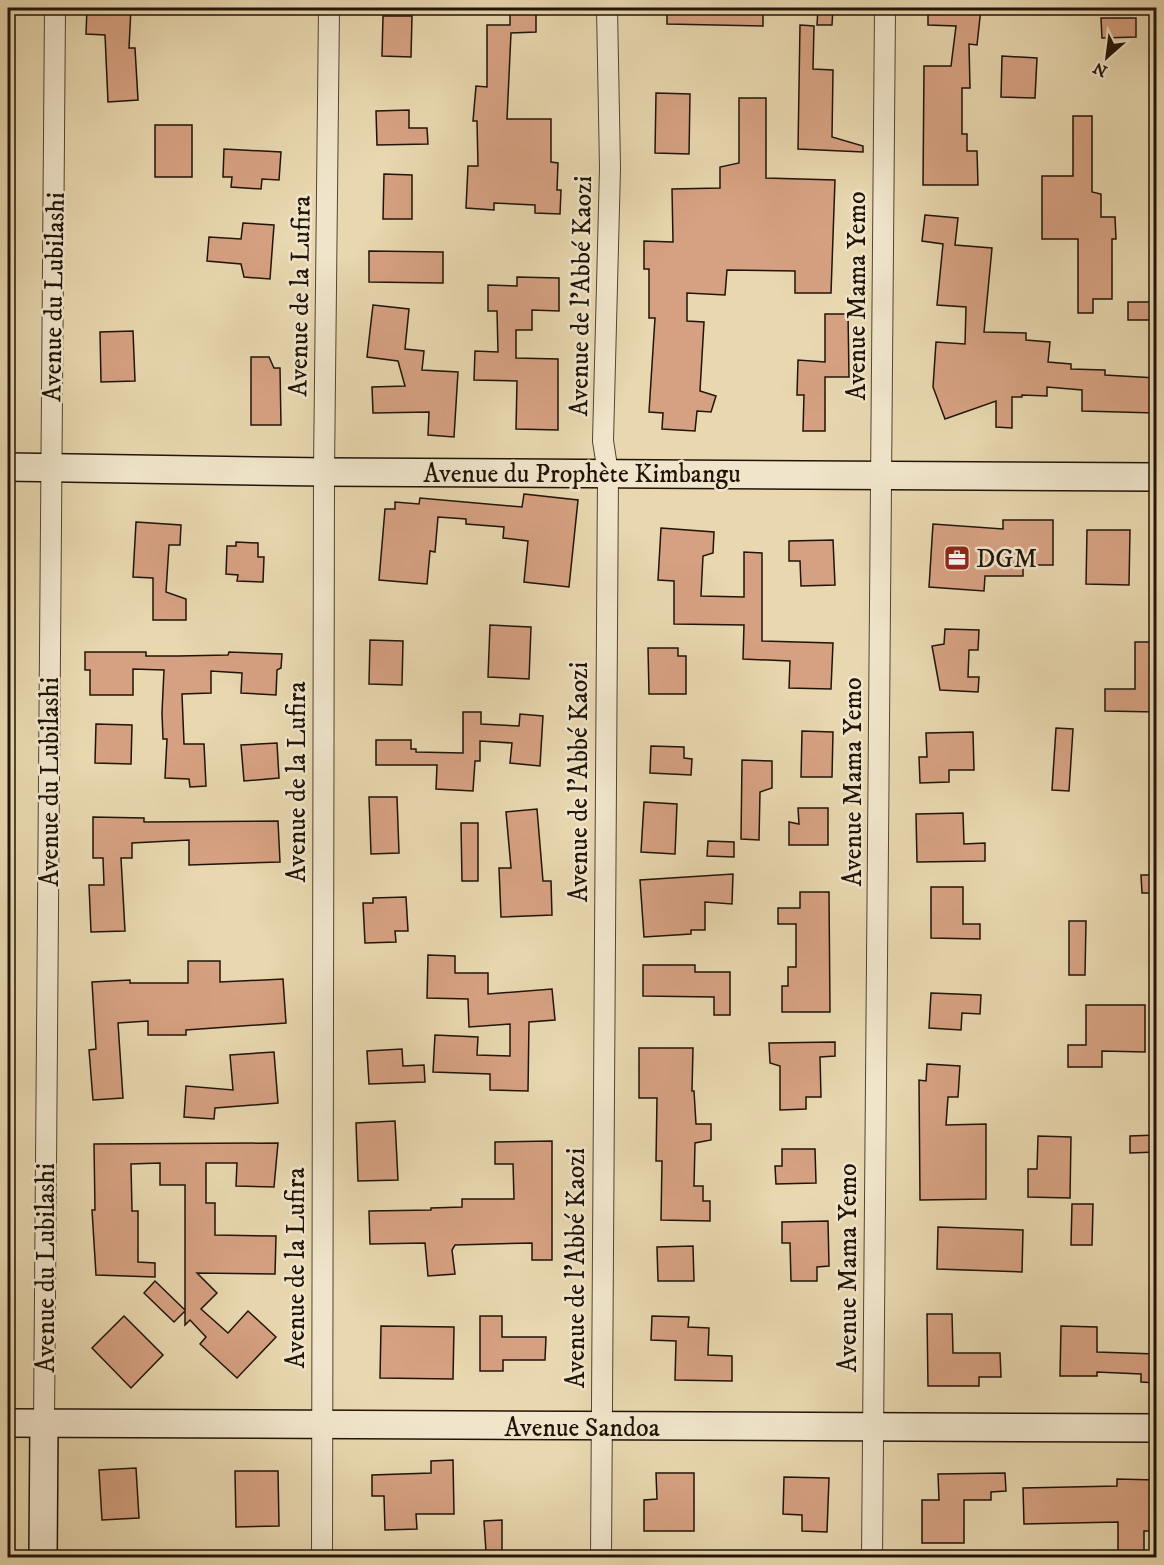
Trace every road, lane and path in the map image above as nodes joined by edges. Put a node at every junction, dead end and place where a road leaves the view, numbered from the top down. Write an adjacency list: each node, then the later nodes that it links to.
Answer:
1 (55, 8): 6 (street, Avenue du Lubilashi)
2 (329, 8): 7 (street, Avenue de la Lufira)
3 (607, 8): 8 (street, Avenue de l'Abbé Kaozi)
4 (885, 8): 9 (street, Avenue Mama Yemo)
5 (8, 467): 6 (street, Avenue du Prophète Kimbangu)
6 (51, 467): 7 (street, Avenue du Prophète Kimbangu); 12 (street, Avenue du Lubilashi)
7 (324, 472): 8 (street, Avenue du Prophète Kimbangu); 13 (street, Avenue de la Lufira)
8 (608, 473): 9 (street, Avenue du Prophète Kimbangu); 15 (street, Avenue de l'Abbé Kaozi)
9 (881, 475): 10 (street, Avenue du Prophète Kimbangu); 14 (street, Avenue Mama Yemo)
10 (1156, 477)
11 (8, 1423): 12 (street, Avenue Sandoa)
12 (44, 1423): 13 (street, Avenue Sandoa); 17 (street, Avenue du Lubilashi)
13 (322, 1425): 15 (street, Avenue Sandoa); 18 (street, Avenue de la Lufira)
14 (873, 1426): 15 (street, Avenue Sandoa); 16 (street, Avenue Sandoa); 20 (street, Avenue Mama Yemo)
15 (600, 1427): 19 (street, Avenue de l'Abbé Kaozi)
16 (1156, 1428)
17 (43, 1557)
18 (322, 1557)
19 (601, 1557)
20 (872, 1557)

